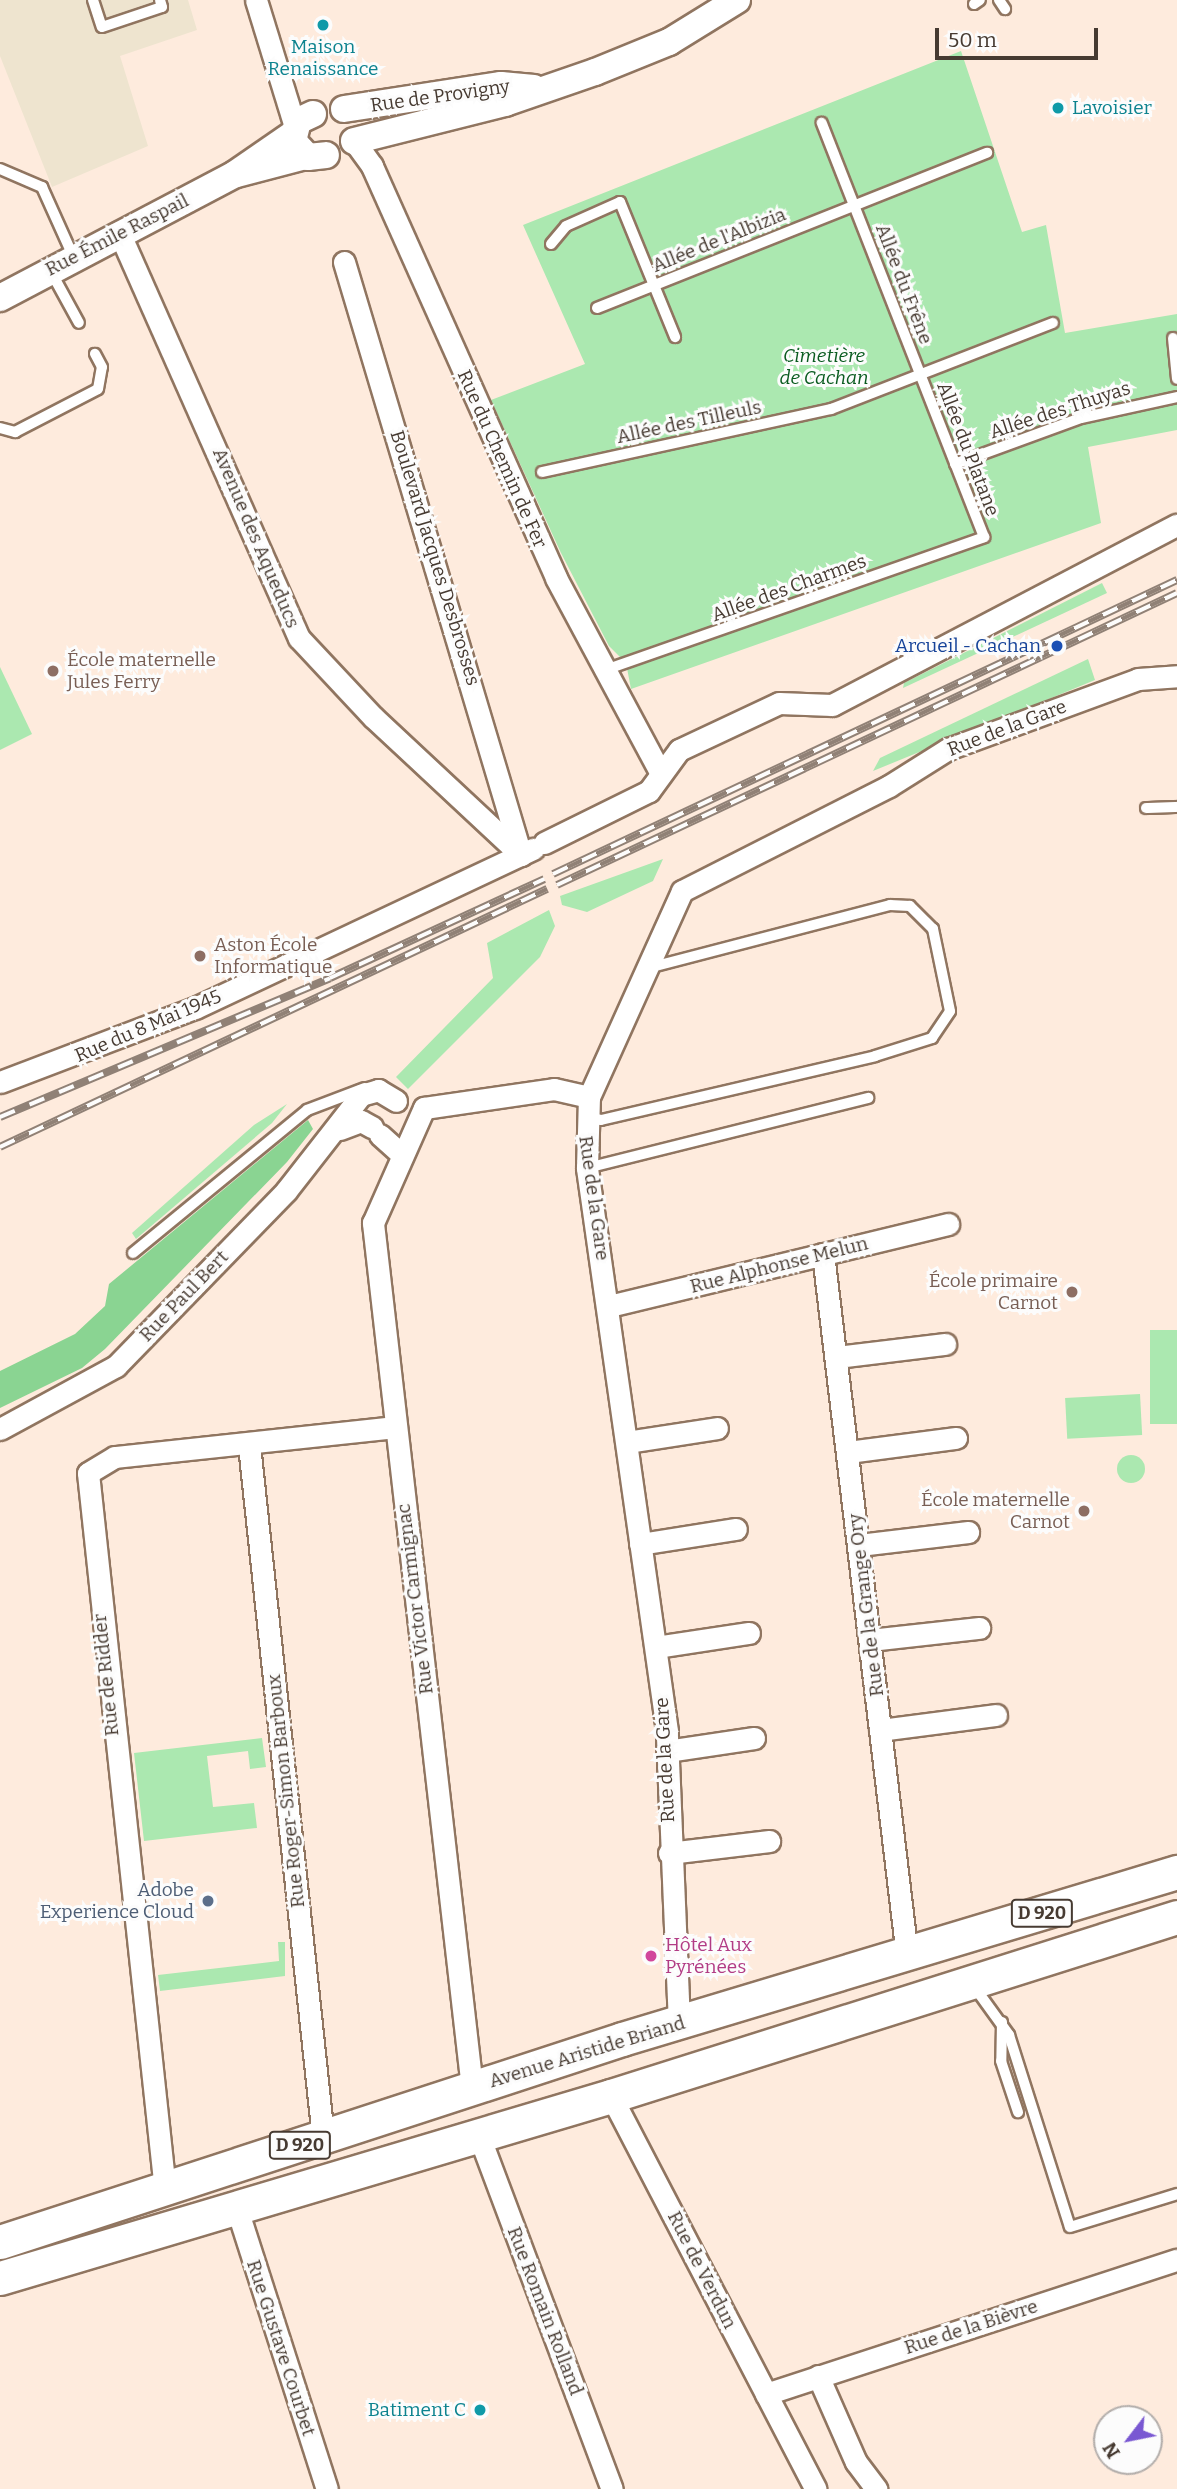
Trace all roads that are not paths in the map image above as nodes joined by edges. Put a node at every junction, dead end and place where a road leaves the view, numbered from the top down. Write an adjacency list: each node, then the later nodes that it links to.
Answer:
1 (93, 0): 2 (lane)
2 (160, 0)
3 (256, 0): 6 (street, Rue du Chemin de Fer)
4 (737, 0): 6 (street, Rue de Provigny)
5 (822, 123): 9 (lane, Allée du Frêne)
6 (321, 133): 10 (street, Rue Émile Raspail); 31 (street, Rue du Chemin de Fer)
7 (987, 153): 9 (lane, Allée de l'Albizia)
8 (0, 169): 12 (lane)
9 (855, 205): 15 (lane, Allée de l'Albizia); 23 (lane, Allée du Frêne)
10 (119, 232): 12 (street, Rue Émile Raspail); 36 (street, Avenue des Aqueducs)
11 (551, 244): 15 (lane)
12 (73, 256): 14 (street, Rue Émile Raspail)
13 (344, 262): 36 (street, Boulevard Jacques Desbrosses)
14 (50, 269): 16 (street, Rue Émile Raspail); 18 (lane)
15 (654, 285): 17 (lane, Allée de l'Albizia); 20 (lane)
16 (0, 298)
17 (597, 308)
18 (79, 323)
19 (1053, 323): 23 (lane, Allée des Tilleuls)
20 (675, 337)
21 (1173, 338): 24 (lane)
22 (95, 354): 26 (lane)
23 (920, 375): 27 (lane, Allée du Platane); 28 (lane, Allée des Tilleuls)
24 (1177, 379)
25 (1177, 397): 27 (lane, Allée des Thuyas)
26 (0, 428)
27 (955, 464): 30 (lane, Allée du Platane)
28 (542, 472)
29 (1177, 525): 33 (street, Rue du 8 Mai 1945)
30 (984, 537): 31 (lane, Allée des Charmes)
31 (605, 670): 33 (street, Rue du Chemin de Fer)
32 (1177, 677): 41 (street, Rue de la Gare)
33 (661, 774): 36 (street, Rue du 8 Mai 1945)
34 (1177, 807): 35 (lane)
35 (1146, 808)
36 (533, 849): 38 (street, Rue du 8 Mai 1945)
37 (659, 965): 41 (lane)
38 (0, 1082)
39 (372, 1089): 42 (street); 43 (street, Rue Paul Bert); 47 (lane)
40 (868, 1098): 45 (lane)
41 (587, 1107): 42 (street); 45 (street, Rue de la Gare)
42 (405, 1109): 44 (street, Rue Victor Carmignac)
43 (340, 1129): 44 (street); 54 (street, Rue Paul Bert)
44 (400, 1153): 52 (street, Rue Victor Carmignac)
45 (587, 1168): 49 (street, Rue de la Gare)
46 (948, 1224): 48 (street, Rue Alphonse Melun)
47 (133, 1253)
48 (823, 1254): 49 (street, Rue Alphonse Melun); 51 (street, Rue de la Grange Ory)
49 (609, 1306): 56 (street, Rue de la Gare)
50 (945, 1344): 51 (street)
51 (836, 1357): 58 (street, Rue de la Grange Ory)
52 (394, 1427): 57 (street, Rue de Ridder); 80 (street, Rue Victor Carmignac)
53 (717, 1428): 56 (street)
54 (0, 1429)
55 (956, 1438): 58 (street)
56 (627, 1442): 61 (street, Rue de la Gare)
57 (249, 1445): 84 (street, Rue Roger-Simon Barboux); 85 (street, Rue de Ridder)
58 (848, 1452): 62 (street, Rue de la Grange Ory)
59 (736, 1529): 61 (street)
60 (968, 1532): 62 (street)
61 (640, 1544): 66 (street, Rue de la Gare)
62 (859, 1545): 65 (street, Rue de la Grange Ory)
63 (979, 1628): 65 (street)
64 (748, 1633): 66 (street)
65 (870, 1640): 68 (street, Rue de la Grange Ory)
66 (656, 1647): 70 (street, Rue de la Gare)
67 (996, 1715): 68 (street)
68 (880, 1730): 75 (street, Rue de la Grange Ory)
69 (754, 1738): 70 (street)
70 (667, 1751): 72 (street, Rue de la Gare)
71 (769, 1840): 72 (street)
72 (669, 1853): 78 (street, Rue de la Gare)
73 (1177, 1872): 75 (main road, Avenue Aristide Briand / D 920)
74 (1177, 1917): 76 (main road, D 920)
75 (907, 1955): 78 (main road, Avenue Aristide Briand / D 920)
76 (972, 1982): 77 (lane); 81 (main road, D 920)
77 (1002, 2022): 82 (lane); 86 (lane)
78 (679, 2023): 79 (main road, Avenue Aristide Briand / D 920)
79 (600, 2046): 80 (main road, Avenue Aristide Briand / D 920); 81 (main road, Rue de Verdun)
80 (472, 2088): 84 (main road, Avenue Aristide Briand / D 920)
81 (611, 2096): 83 (main road, D 920); 92 (street, Rue de Verdun)
82 (1018, 2112)
83 (478, 2133): 87 (main road, D 920); 94 (street, Rue Romain Rolland)
84 (323, 2138): 85 (main road, Avenue Aristide Briand / D 920)
85 (164, 2190): 88 (main road, Avenue Aristide Briand / D 920)
86 (1177, 2194)
87 (236, 2206): 90 (main road, D 920); 93 (street, Rue Gustave Courbet)
88 (0, 2242)
89 (1177, 2260): 91 (street, Rue de la Bièvre)
90 (0, 2278)
91 (818, 2376): 92 (street, Rue de la Bièvre); 96 (street)
92 (765, 2394): 95 (street, Rue de Verdun)
93 (327, 2489)
94 (612, 2489)
95 (816, 2489)
96 (876, 2489)

